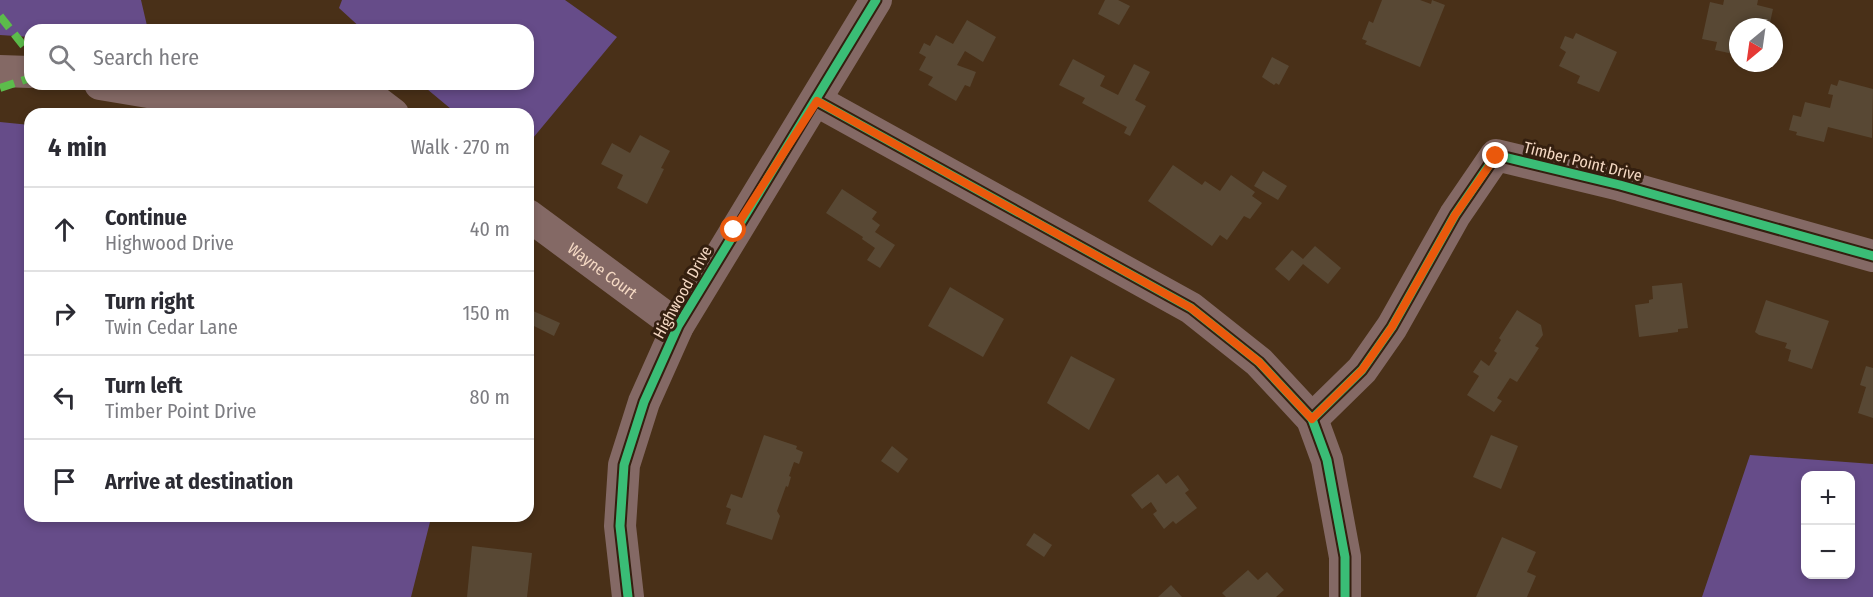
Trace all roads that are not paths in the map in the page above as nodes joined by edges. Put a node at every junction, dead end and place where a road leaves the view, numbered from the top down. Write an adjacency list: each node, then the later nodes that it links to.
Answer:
1 (876, 0): 5 (street, Highwood Drive)
2 (0, 71): 3 (street)
3 (24, 72)
4 (134, 90): 6 (street)
5 (817, 101): 9 (street, Highwood Drive); 10 (street)
6 (385, 108)
7 (534, 219): 9 (street, Wayne Court)
8 (1873, 256): 10 (street, Timber Point Drive)
9 (678, 326): 11 (street, Highwood Drive)
10 (1312, 419): 12 (street)
11 (628, 597)
12 (1345, 597)

